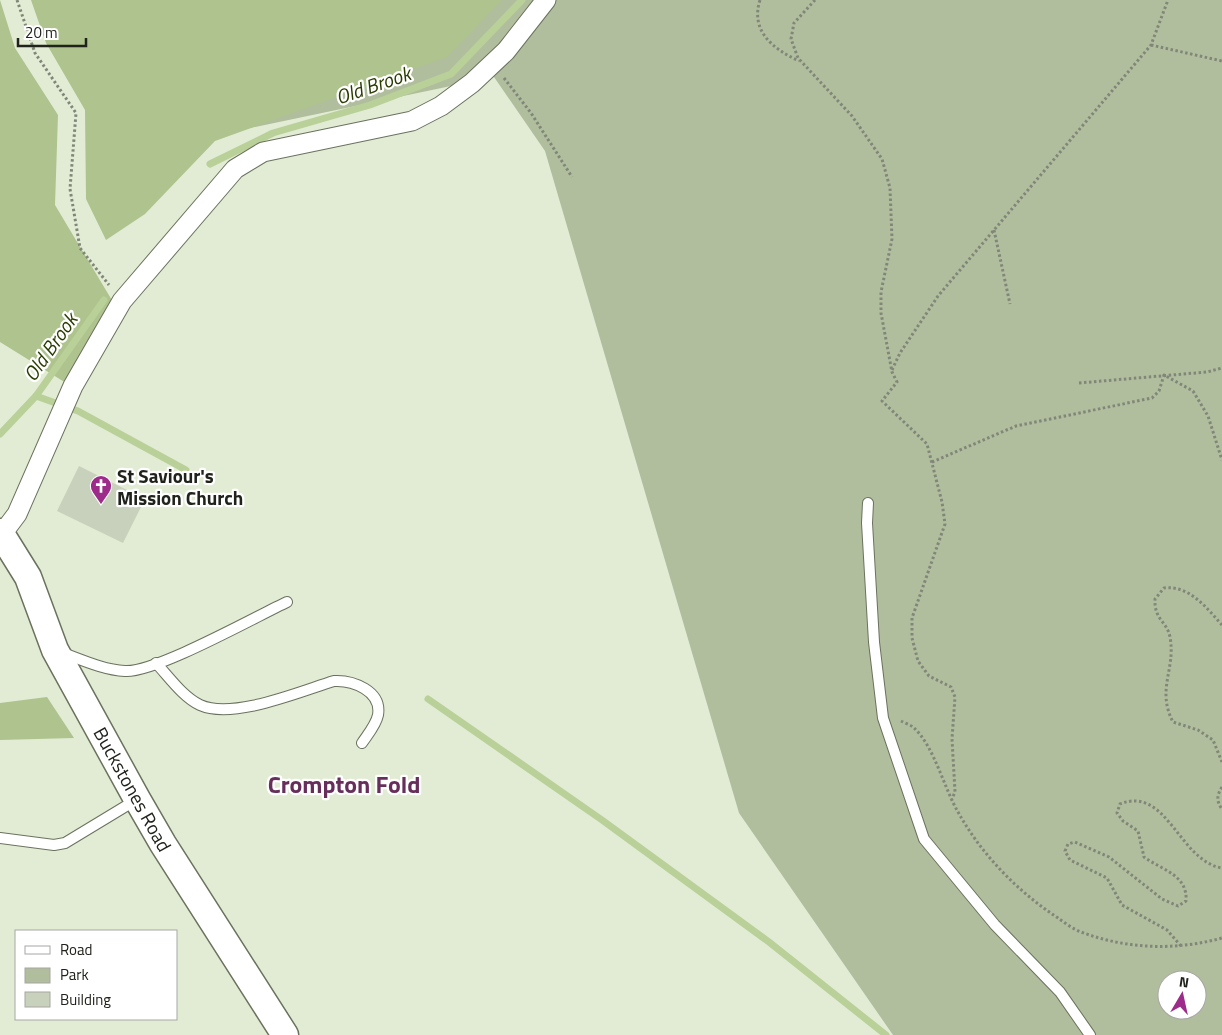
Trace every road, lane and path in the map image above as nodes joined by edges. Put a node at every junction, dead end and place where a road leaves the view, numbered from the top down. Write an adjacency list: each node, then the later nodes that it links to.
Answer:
1 (17, 0): 12 (path)
2 (546, 0): 12 (street)
3 (760, 0): 7 (path)
4 (815, 0): 7 (path)
5 (1168, 0): 6 (path)
6 (1151, 45): 8 (path); 11 (path)
7 (801, 61): 15 (path)
8 (1222, 61)
9 (505, 80): 10 (path)
10 (572, 177)
11 (994, 229): 13 (path); 15 (path)
12 (122, 301): 21 (street)
13 (1010, 304)
14 (1222, 368): 16 (path)
15 (892, 372): 19 (path)
16 (1164, 375): 17 (path); 18 (path); 19 (path)
17 (1079, 384)
18 (1222, 460)
19 (932, 462): 31 (path)
20 (868, 503): 26 (lane)
21 (1, 533): 24 (main road, Buckstones Road)
22 (287, 602): 25 (lane)
23 (1222, 625): 28 (path)
24 (54, 650): 25 (lane); 30 (main road, Buckstones Road)
25 (156, 663): 27 (lane)
26 (883, 718): 31 (path); 38 (lane)
27 (362, 743)
28 (1222, 762)
29 (1222, 787): 32 (path)
30 (137, 799): 33 (lane); 37 (main road, Buckstones Road)
31 (952, 799): 36 (path)
32 (1222, 809)
33 (0, 838)
34 (1222, 868): 36 (path)
35 (1222, 938): 36 (path)
36 (1180, 946)
37 (285, 1035)
38 (1090, 1035)

